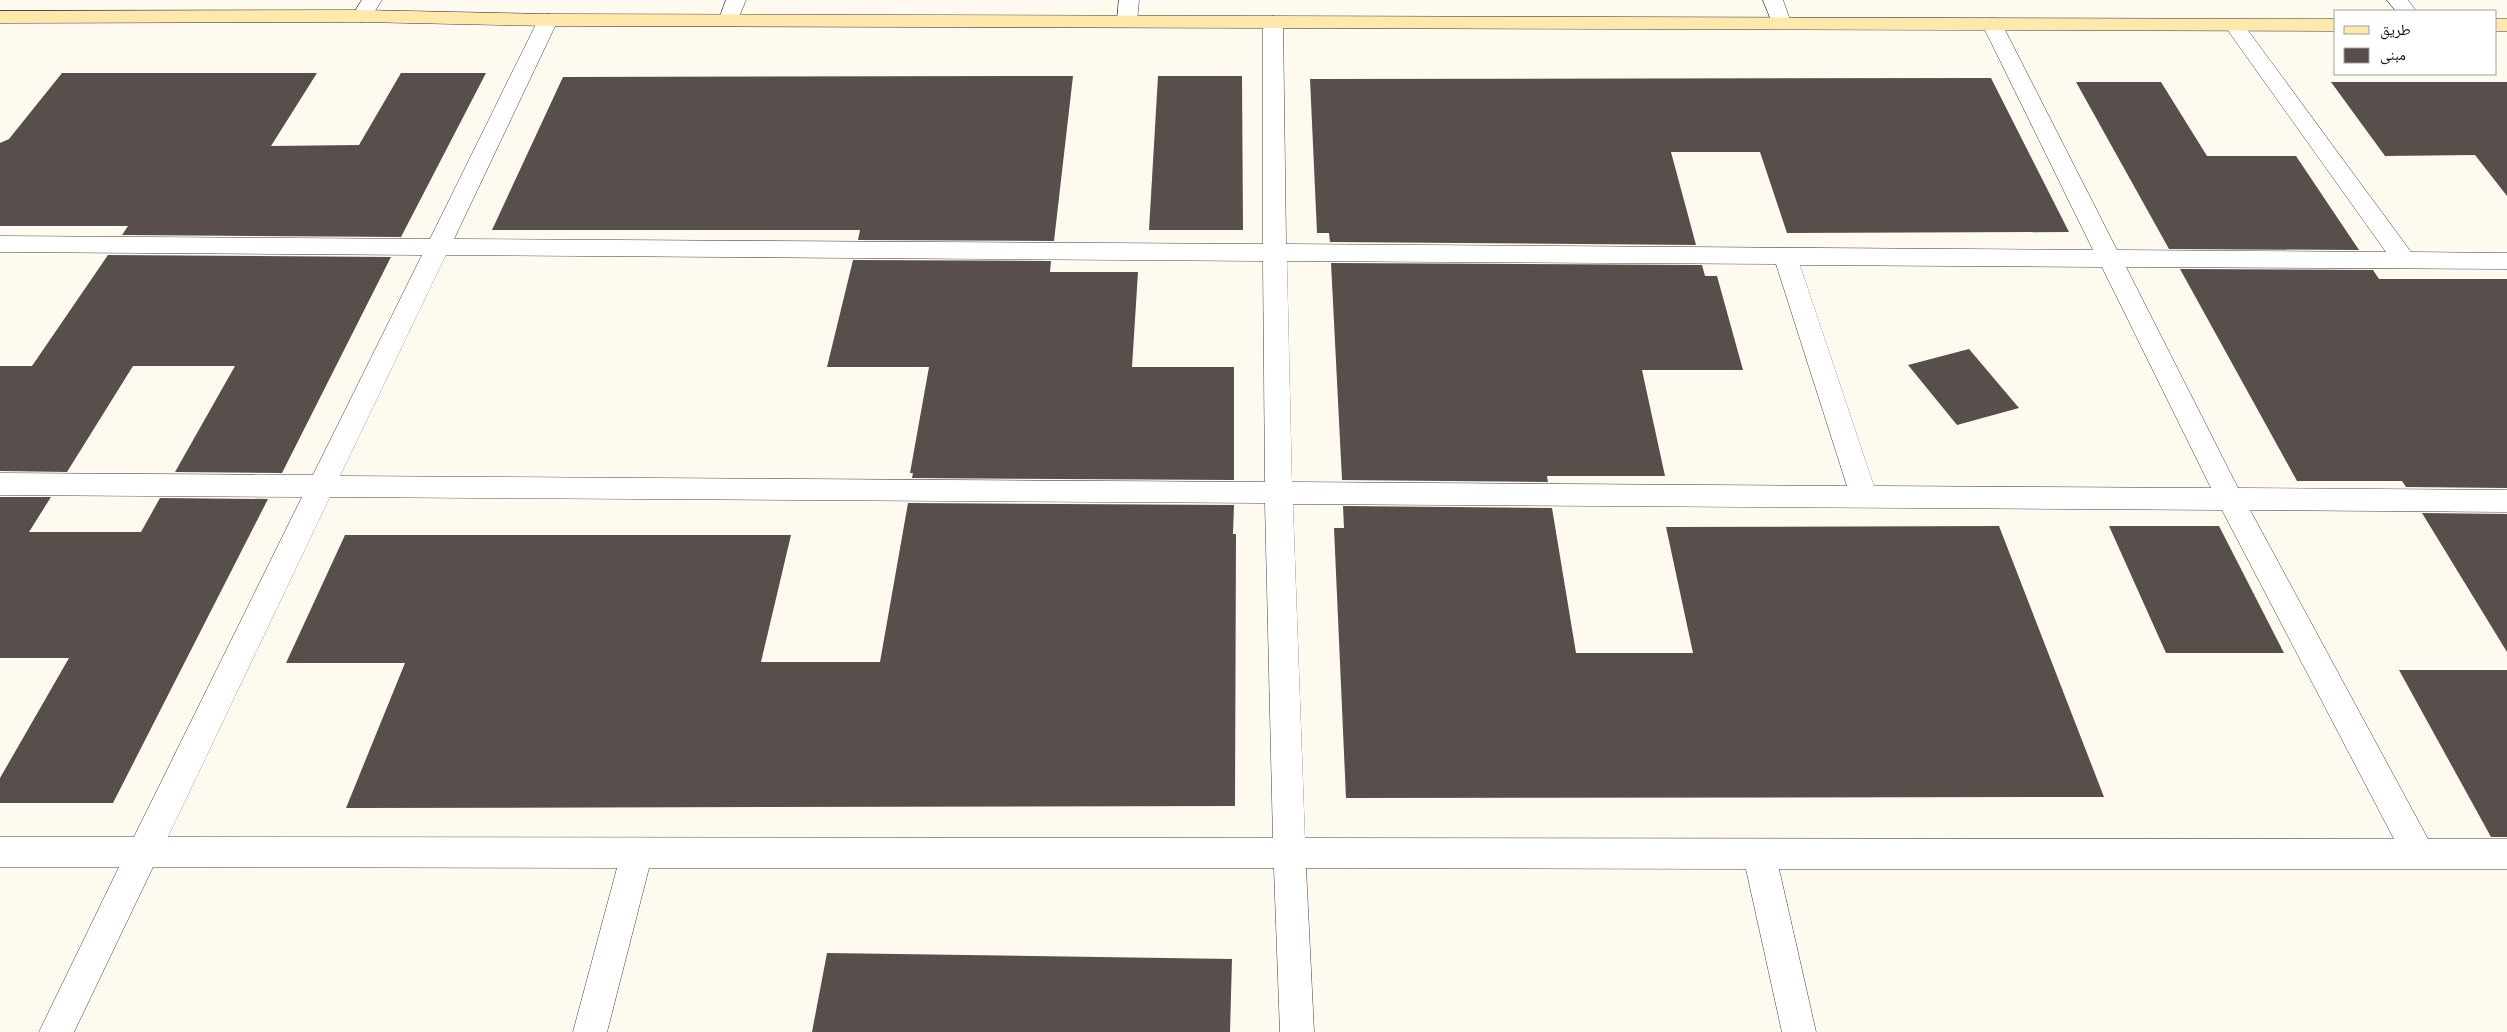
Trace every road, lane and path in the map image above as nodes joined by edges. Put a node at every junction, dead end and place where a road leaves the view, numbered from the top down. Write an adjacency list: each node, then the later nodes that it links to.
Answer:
1 (736, 0): 9 (street)
2 (1129, 0): 10 (street)
3 (1773, 0): 12 (street)
4 (2397, 0): 6 (street)
5 (367, 8): 7 (street); 8 (street)
6 (2405, 10)
7 (0, 17)
8 (548, 20): 9 (street); 17 (street)
9 (729, 20): 10 (street)
10 (1127, 21): 11 (street)
11 (1273, 22): 12 (street); 18 (street)
12 (1781, 24): 13 (street)
13 (1992, 24): 14 (street); 20 (street)
14 (2234, 25): 15 (street); 21 (street)
15 (2334, 25)
16 (0, 244): 17 (street)
17 (437, 247): 18 (street); 24 (street)
18 (1274, 252): 19 (street); 25 (street)
19 (1785, 256): 20 (street); 26 (street)
20 (2110, 258): 21 (street); 27 (street)
21 (2404, 260): 22 (street)
22 (2507, 260)
23 (0, 484): 24 (street)
24 (320, 486): 25 (street); 30 (street)
25 (1278, 493): 26 (street); 32 (street)
26 (1864, 497): 27 (street)
27 (2230, 499): 28 (street); 34 (street)
28 (2507, 501)
29 (0, 852): 30 (street)
30 (142, 852): 31 (street); 36 (street)
31 (637, 852): 32 (street); 37 (street)
32 (1289, 853): 33 (street); 38 (street)
33 (1759, 853): 34 (street); 39 (street)
34 (2419, 854): 35 (street)
35 (2507, 854)
36 (56, 1032)
37 (590, 1032)
38 (1298, 1032)
39 (1799, 1032)

